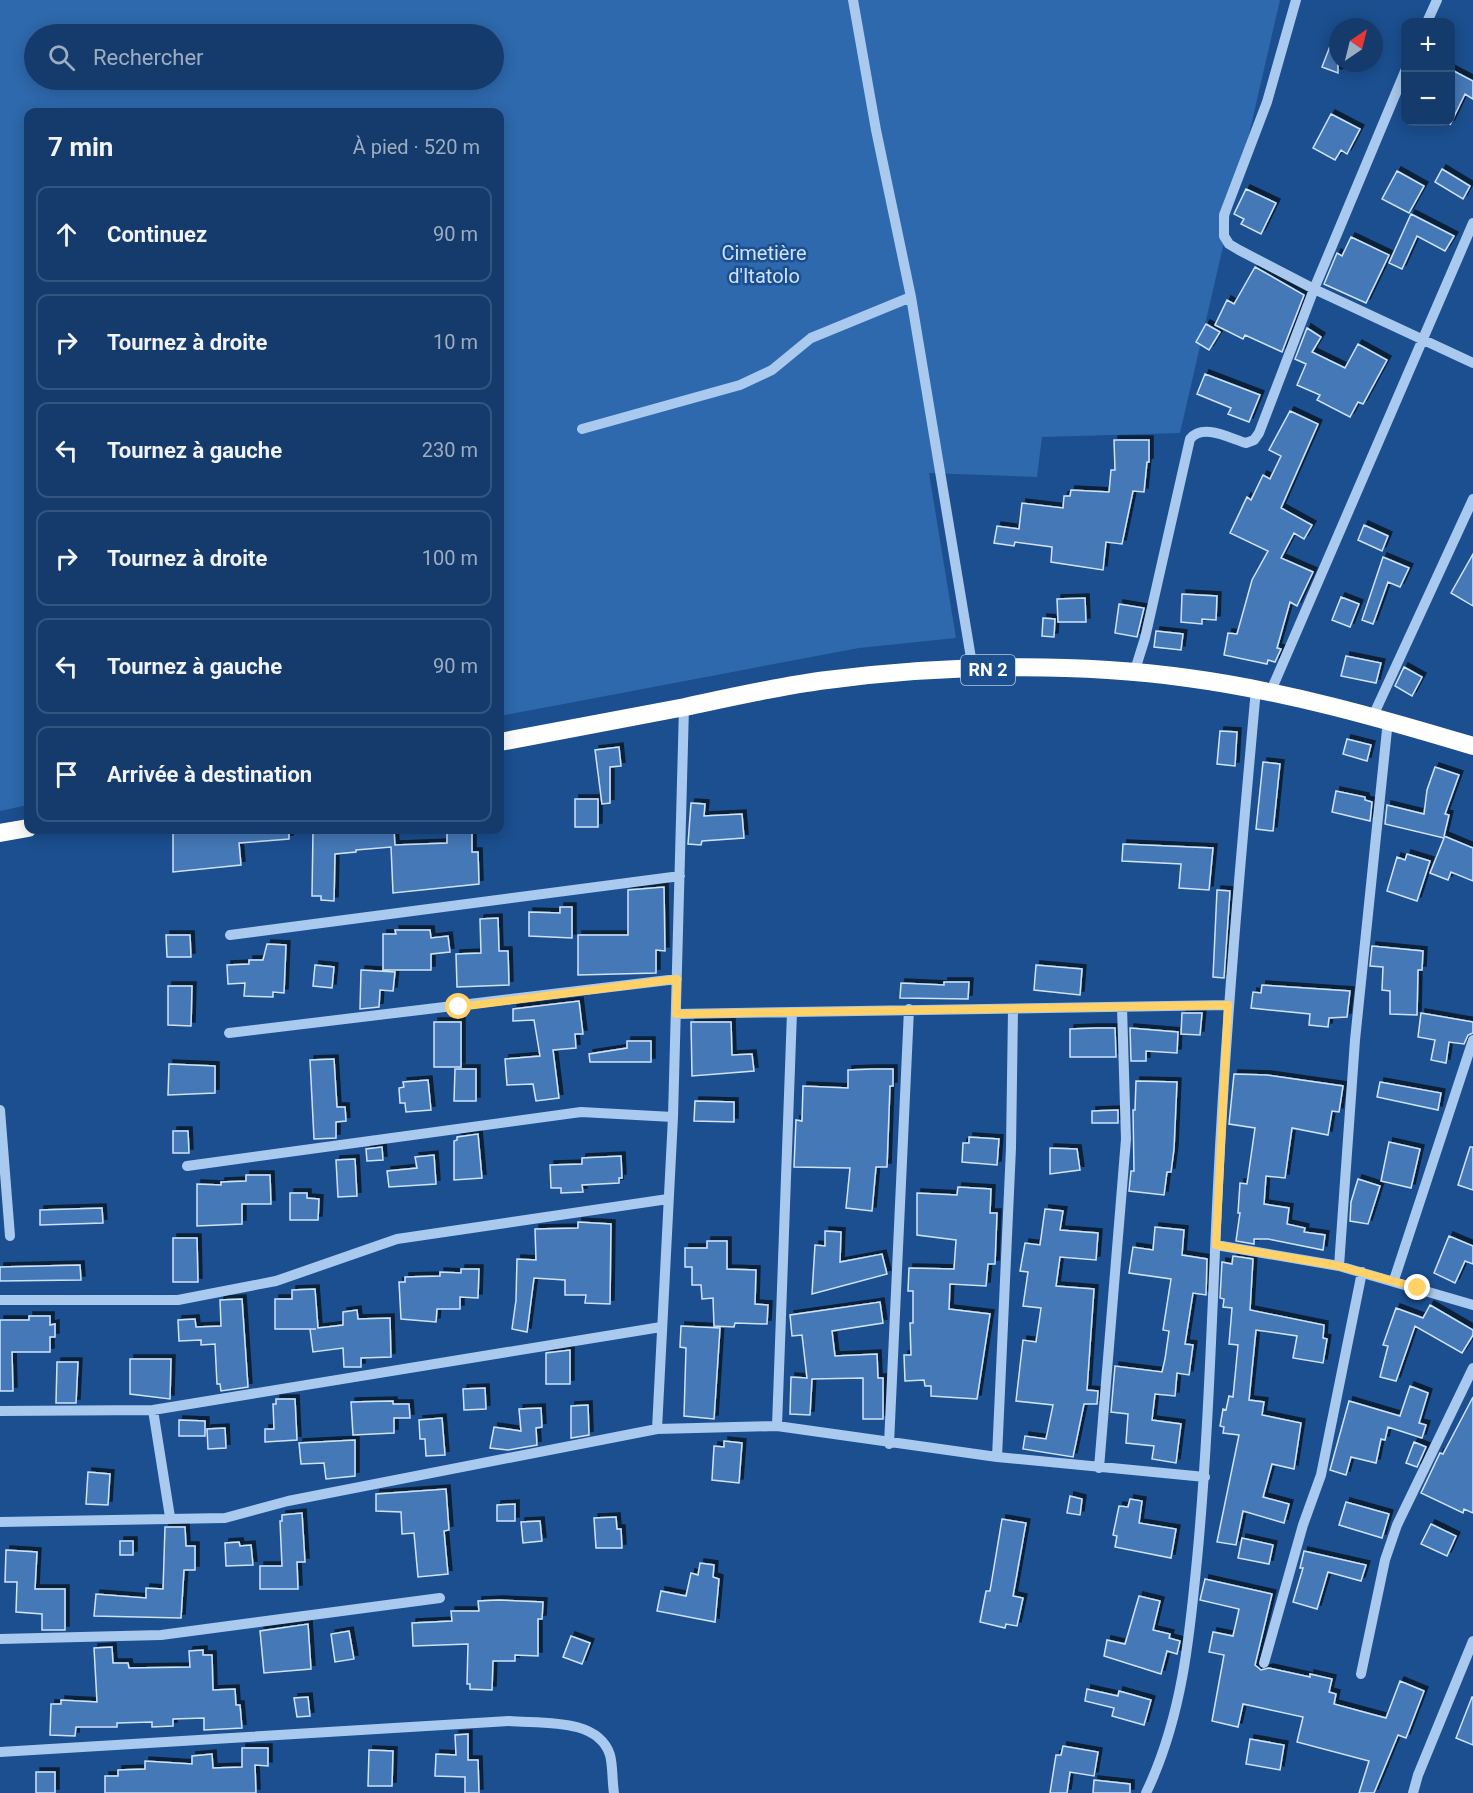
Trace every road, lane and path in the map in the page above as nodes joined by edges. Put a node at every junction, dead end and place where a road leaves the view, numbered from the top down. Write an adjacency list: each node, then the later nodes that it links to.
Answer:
1 (853, 0): 8 (street)
2 (1437, 0): 4 (street)
3 (1294, 1): 7 (street)
4 (1429, 18)
5 (1405, 72): 7 (street)
6 (1473, 223): 9 (street)
7 (1314, 289): 9 (street); 14 (street)
8 (911, 297): 11 (street); 13 (street)
9 (1422, 340): 10 (street); 15 (street)
10 (1473, 363)
11 (582, 429)
12 (1473, 499): 17 (street)
13 (972, 670): 14 (highway, RN 2); 16 (highway, RN 2)
14 (1134, 673): 15 (highway, RN 2)
15 (1263, 691): 17 (highway, RN 2); 25 (street)
16 (684, 707): 18 (highway, RN 2); 22 (street)
17 (1381, 718): 19 (highway, RN 2); 39 (street)
18 (504, 741)
19 (1473, 746)
20 (24, 829): 21 (highway)
21 (0, 833)
22 (680, 876): 23 (street); 24 (street)
23 (230, 935)
24 (677, 979): 30 (street); 31 (street)
25 (1228, 1005): 26 (street); 38 (street)
26 (1122, 1007): 28 (street); 52 (street)
27 (909, 1009): 28 (street); 29 (street); 50 (street)
28 (1013, 1009): 51 (street)
29 (792, 1012): 30 (street); 48 (street)
30 (676, 1014): 34 (street)
31 (229, 1033)
32 (1473, 1040): 41 (street)
33 (0, 1110): 37 (street)
34 (673, 1116): 35 (street); 36 (street)
35 (187, 1166)
36 (668, 1200): 42 (street); 44 (street)
37 (10, 1236)
38 (1216, 1245): 39 (street); 53 (street)
39 (1339, 1266): 40 (street)
40 (1362, 1272): 41 (street); 59 (street)
41 (1394, 1281): 43 (street)
42 (0, 1300)
43 (1473, 1305)
44 (662, 1328): 46 (street); 49 (street)
45 (1473, 1368): 60 (street)
46 (153, 1410): 47 (street); 54 (street)
47 (0, 1411)
48 (777, 1426): 49 (street); 50 (street)
49 (657, 1429): 54 (street)
50 (889, 1444): 51 (street)
51 (997, 1457): 52 (street)
52 (1099, 1468): 53 (street)
53 (1205, 1476): 63 (street)
54 (170, 1517): 55 (street)
55 (0, 1522)
56 (440, 1598): 57 (street)
57 (0, 1639)
58 (1473, 1641): 64 (street)
59 (1264, 1664)
60 (1361, 1674)
61 (0, 1752): 62 (street)
62 (614, 1793)
63 (1146, 1793)
64 (1413, 1793)

